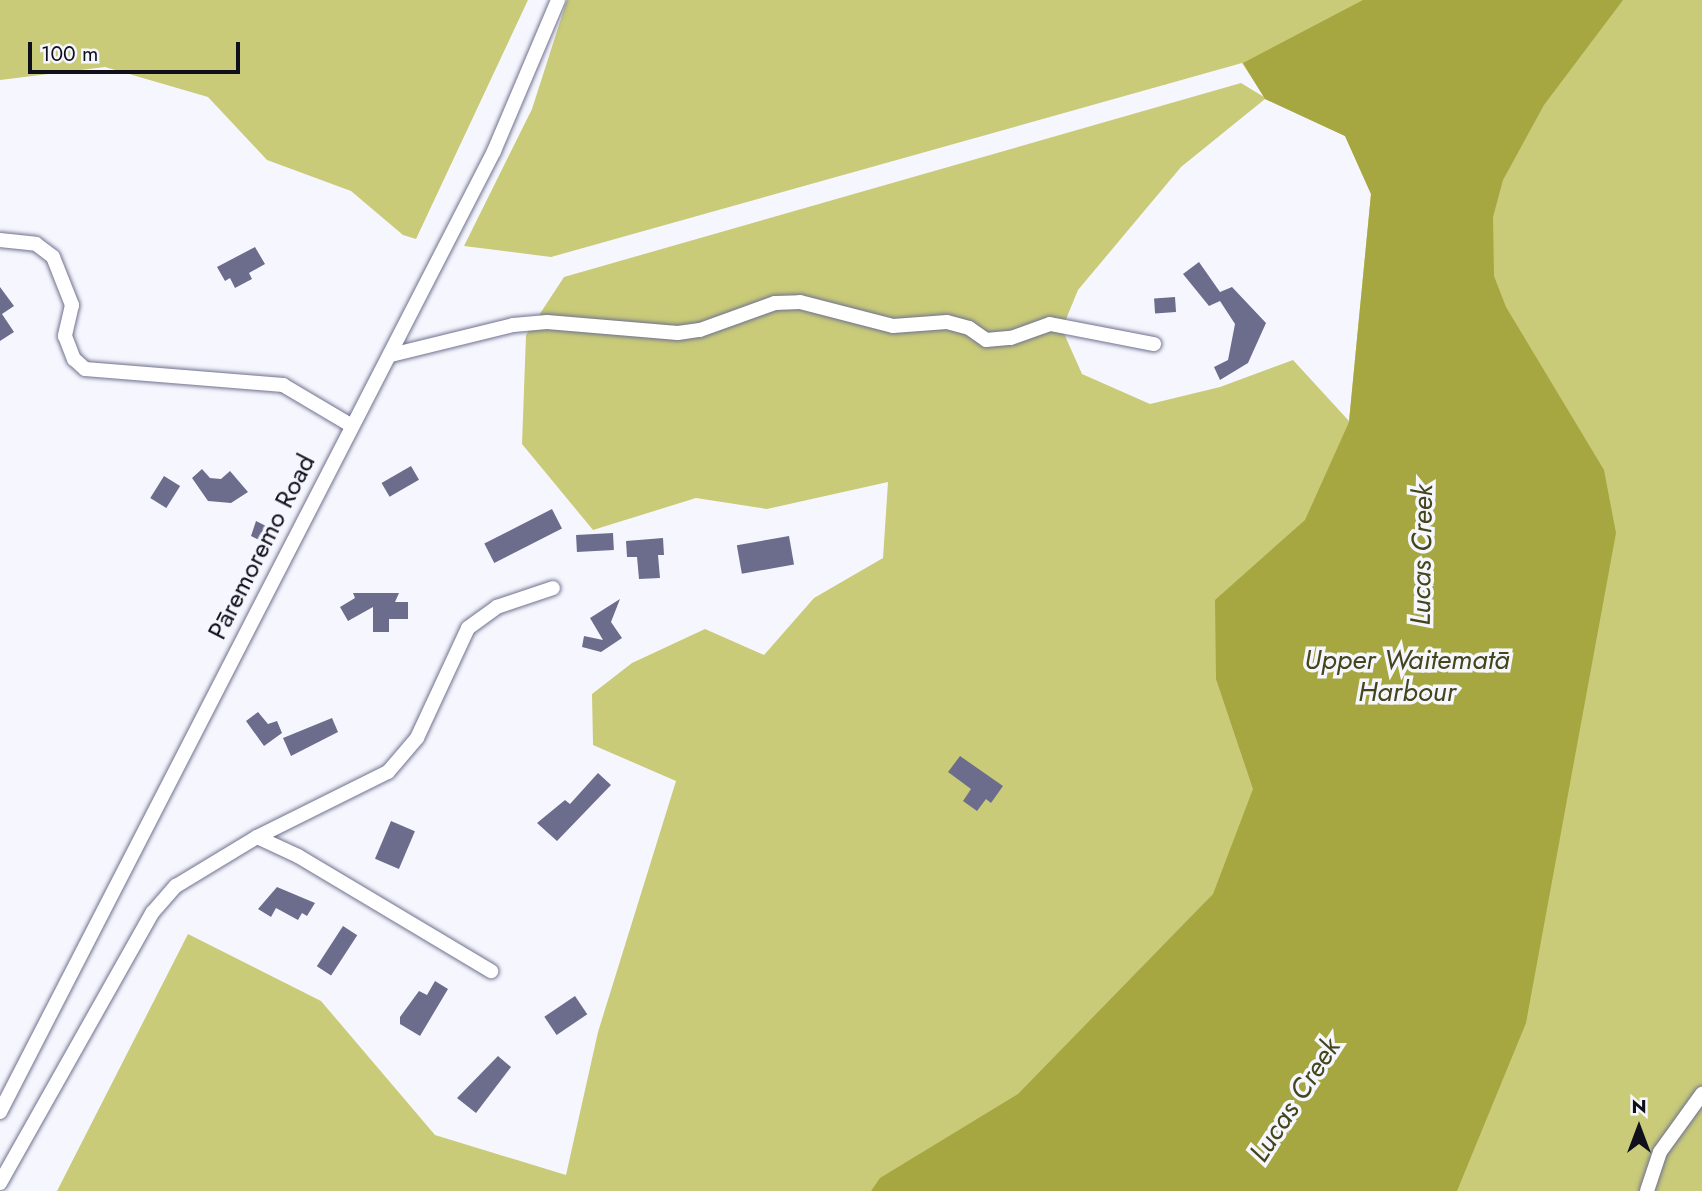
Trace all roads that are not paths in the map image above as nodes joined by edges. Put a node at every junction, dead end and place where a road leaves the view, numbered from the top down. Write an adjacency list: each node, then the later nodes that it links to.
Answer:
1 (558, 0): 4 (street, Pāremoremo Road)
2 (0, 240): 5 (street)
3 (1154, 344): 4 (street)
4 (391, 355): 5 (street, Pāremoremo Road)
5 (352, 426): 10 (street, Pāremoremo Road)
6 (553, 588): 7 (street)
7 (257, 837): 8 (street); 11 (street)
8 (491, 971)
9 (1702, 1094): 12 (street)
10 (0, 1112)
11 (0, 1183)
12 (1647, 1191)

